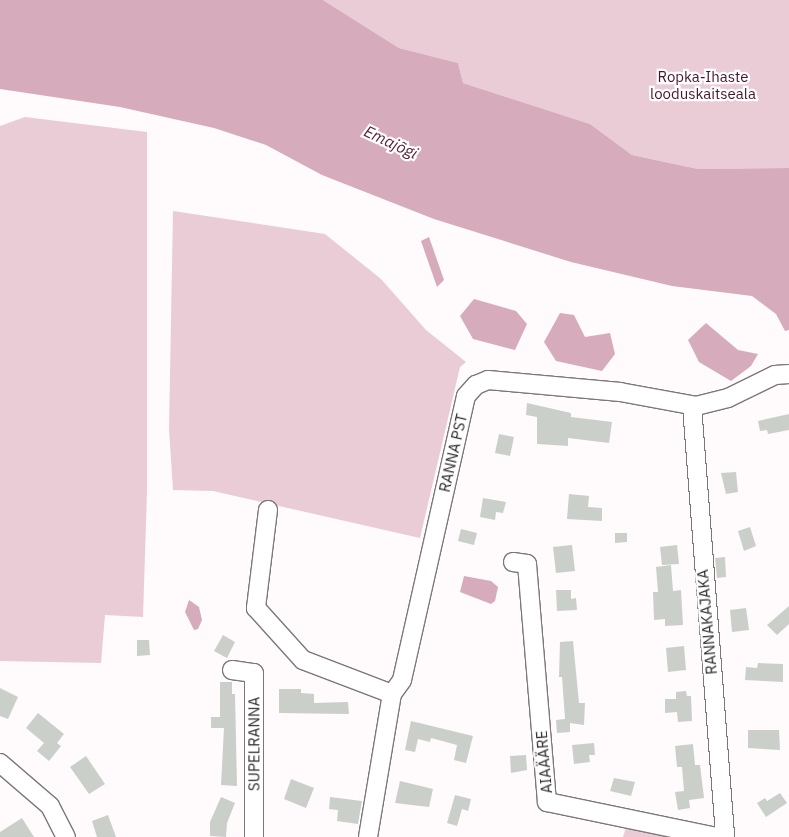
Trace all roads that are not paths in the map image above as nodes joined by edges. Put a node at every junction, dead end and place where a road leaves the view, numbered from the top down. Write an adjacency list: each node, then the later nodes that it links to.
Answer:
1 (789, 374): 2 (street, RANNA PST)
2 (692, 406): 6 (street, RANNA PST); 12 (street, RANNAKAJAKA)
3 (268, 510): 6 (street)
4 (513, 562): 11 (street, AIAÄÄRE)
5 (232, 670): 9 (street, SUPELRANNA)
6 (392, 694): 10 (street, RANNA PST)
7 (0, 763): 8 (street)
8 (66, 837)
9 (254, 837)
10 (368, 837)
11 (716, 837)
12 (725, 837)

